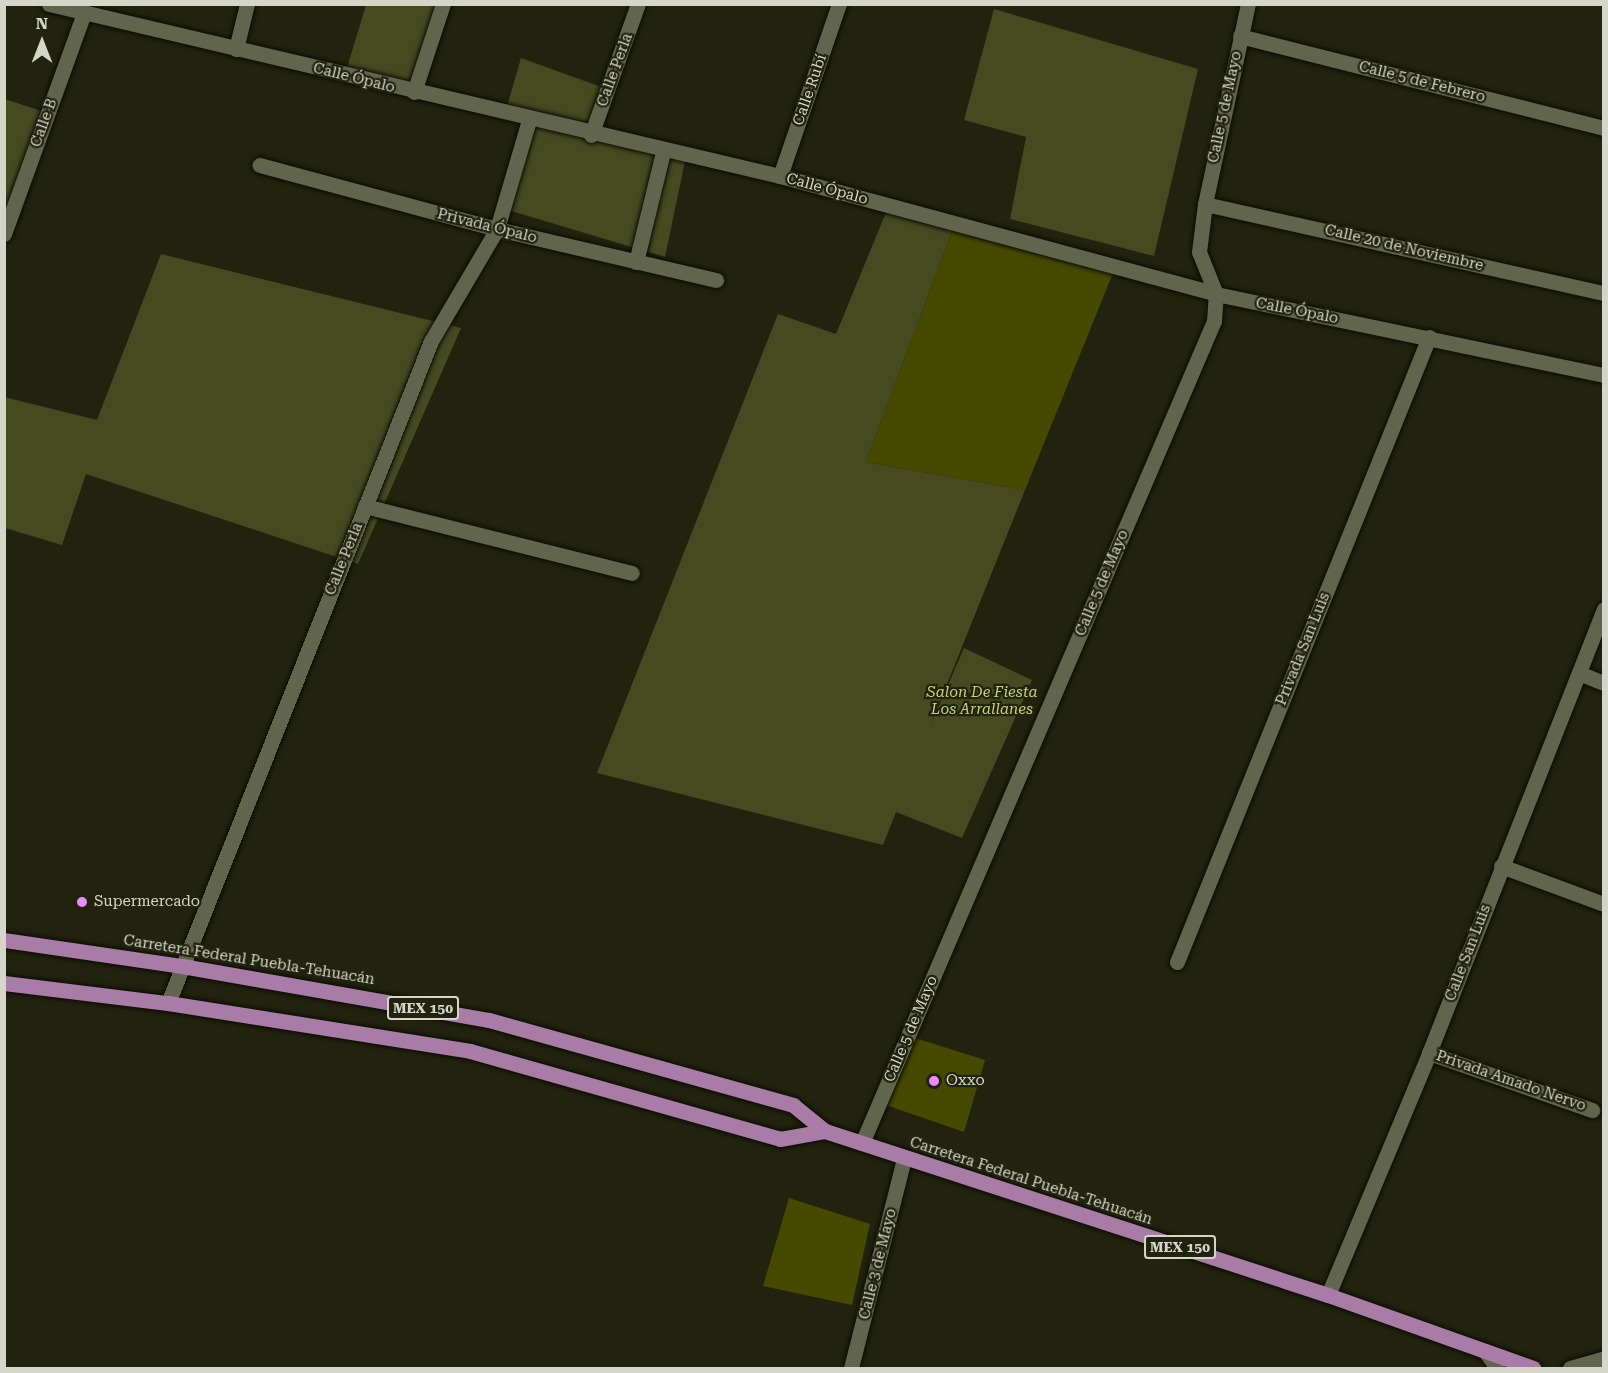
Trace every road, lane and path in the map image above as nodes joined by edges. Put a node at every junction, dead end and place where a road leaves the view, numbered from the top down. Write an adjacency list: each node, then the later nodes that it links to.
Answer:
1 (248, 4): 9 (street)
2 (443, 4): 10 (street)
3 (638, 4): 13 (street, Calle Perla)
4 (839, 4): 16 (street, Calle Rubí)
5 (1248, 4): 8 (street, Calle 5 de Mayo)
6 (57, 5): 7 (street, Calle Ópalo)
7 (84, 12): 9 (street, Calle Ópalo); 19 (street, Calle B)
8 (1240, 36): 12 (street, Calle 5 de Febrero); 17 (street, Calle 5 de Mayo)
9 (236, 49): 10 (street, Calle Ópalo)
10 (414, 92): 11 (street, Calle Ópalo)
11 (529, 120): 13 (street, Calle Ópalo); 18 (street, Calle Perla)
12 (1604, 128)
13 (591, 135): 14 (street, Calle Ópalo)
14 (663, 152): 16 (street, Calle Ópalo); 20 (street)
15 (259, 165): 18 (street, Privada Ópalo)
16 (780, 176): 23 (street, Calle Ópalo)
17 (1205, 204): 22 (street, Calle 20 de Noviembre); 23 (street, Calle 5 de Mayo)
18 (497, 229): 20 (street, Privada Ópalo); 26 (street, Calle Perla)
19 (4, 234)
20 (636, 262): 21 (street, Privada Ópalo)
21 (716, 280)
22 (1604, 293)
23 (1216, 294): 24 (street, Calle Ópalo); 41 (street, Calle 5 de Mayo)
24 (1429, 337): 25 (street, Calle Ópalo); 34 (street, Privada San Luis)
25 (1604, 375)
26 (365, 506): 27 (street); 35 (street, Calle Perla)
27 (633, 573)
28 (1604, 609): 29 (street, Calle San Luis)
29 (1579, 673): 30 (street); 31 (street, Calle San Luis)
30 (1604, 683)
31 (1501, 866): 32 (street); 38 (street, Calle San Luis)
32 (1604, 904)
33 (4, 940): 35 (main road, Carretera Federal Puebla-Tehuacán / MEX 150)
34 (1177, 962)
35 (182, 966): 37 (street, Calle Perla); 40 (main road, Carretera Federal Puebla-Tehuacán / MEX 150)
36 (4, 983): 37 (main road, Carretera Federal Puebla-Tehuacán / MEX 150)
37 (168, 1003): 40 (main road, Carretera Federal Puebla-Tehuacán / MEX 150)
38 (1429, 1053): 39 (street, Privada Amado Nervo); 43 (street, Calle San Luis)
39 (1592, 1110)
40 (825, 1131): 41 (main road, Carretera Federal Puebla-Tehuacán / MEX 150)
41 (862, 1143): 42 (main road, Carretera Federal Puebla-Tehuacán / MEX 150)
42 (904, 1159): 43 (main road, Carretera Federal Puebla-Tehuacán / MEX 150); 46 (street, Calle 3 de Mayo)
43 (1328, 1295): 44 (main road, Carretera Federal Puebla-Tehuacán / MEX 150)
44 (1485, 1351): 47 (street); 48 (main road, Carretera Federal Puebla-Tehuacán / MEX 150)
45 (1604, 1358): 49 (street)
46 (851, 1368)
47 (1497, 1368)
48 (1533, 1368)
49 (1570, 1368)

